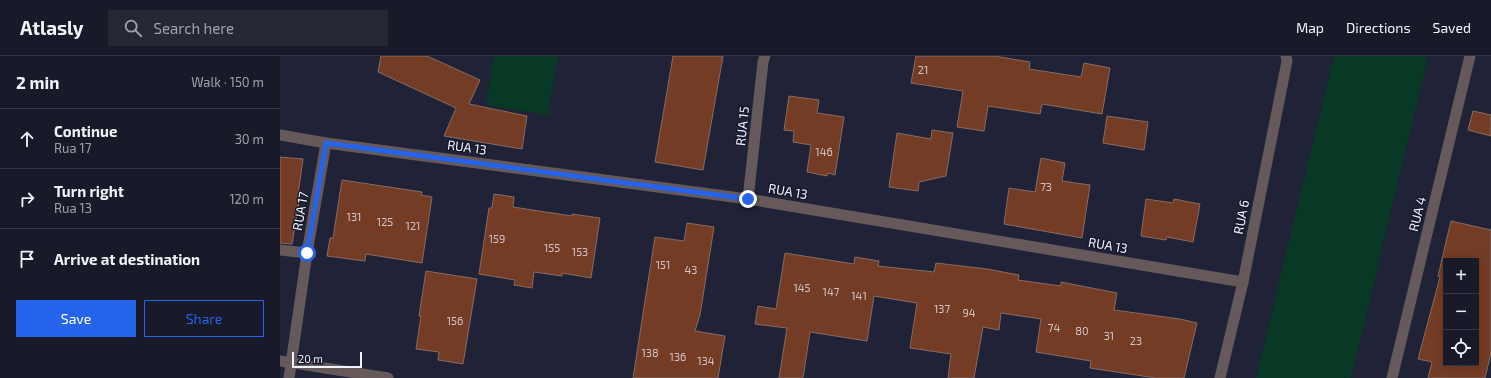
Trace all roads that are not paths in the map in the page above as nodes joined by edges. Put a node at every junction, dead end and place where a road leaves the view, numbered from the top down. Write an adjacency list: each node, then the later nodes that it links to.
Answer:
1 (765, 56): 6 (street, RUA 15)
2 (1470, 56): 15 (street, RUA 4)
3 (1286, 58): 9 (street, RUA 6)
4 (280, 135): 5 (street, RUA 13)
5 (326, 143): 6 (street, RUA 13); 8 (street, RUA 17)
6 (748, 199): 9 (street, RUA 13)
7 (280, 250): 8 (street)
8 (307, 253): 11 (street, RUA 17)
9 (1243, 282): 14 (street, RUA 6)
10 (280, 361): 11 (street)
11 (292, 362): 12 (street, RUA 17); 13 (street)
12 (289, 378)
13 (388, 378)
14 (1220, 378)
15 (1392, 378)

